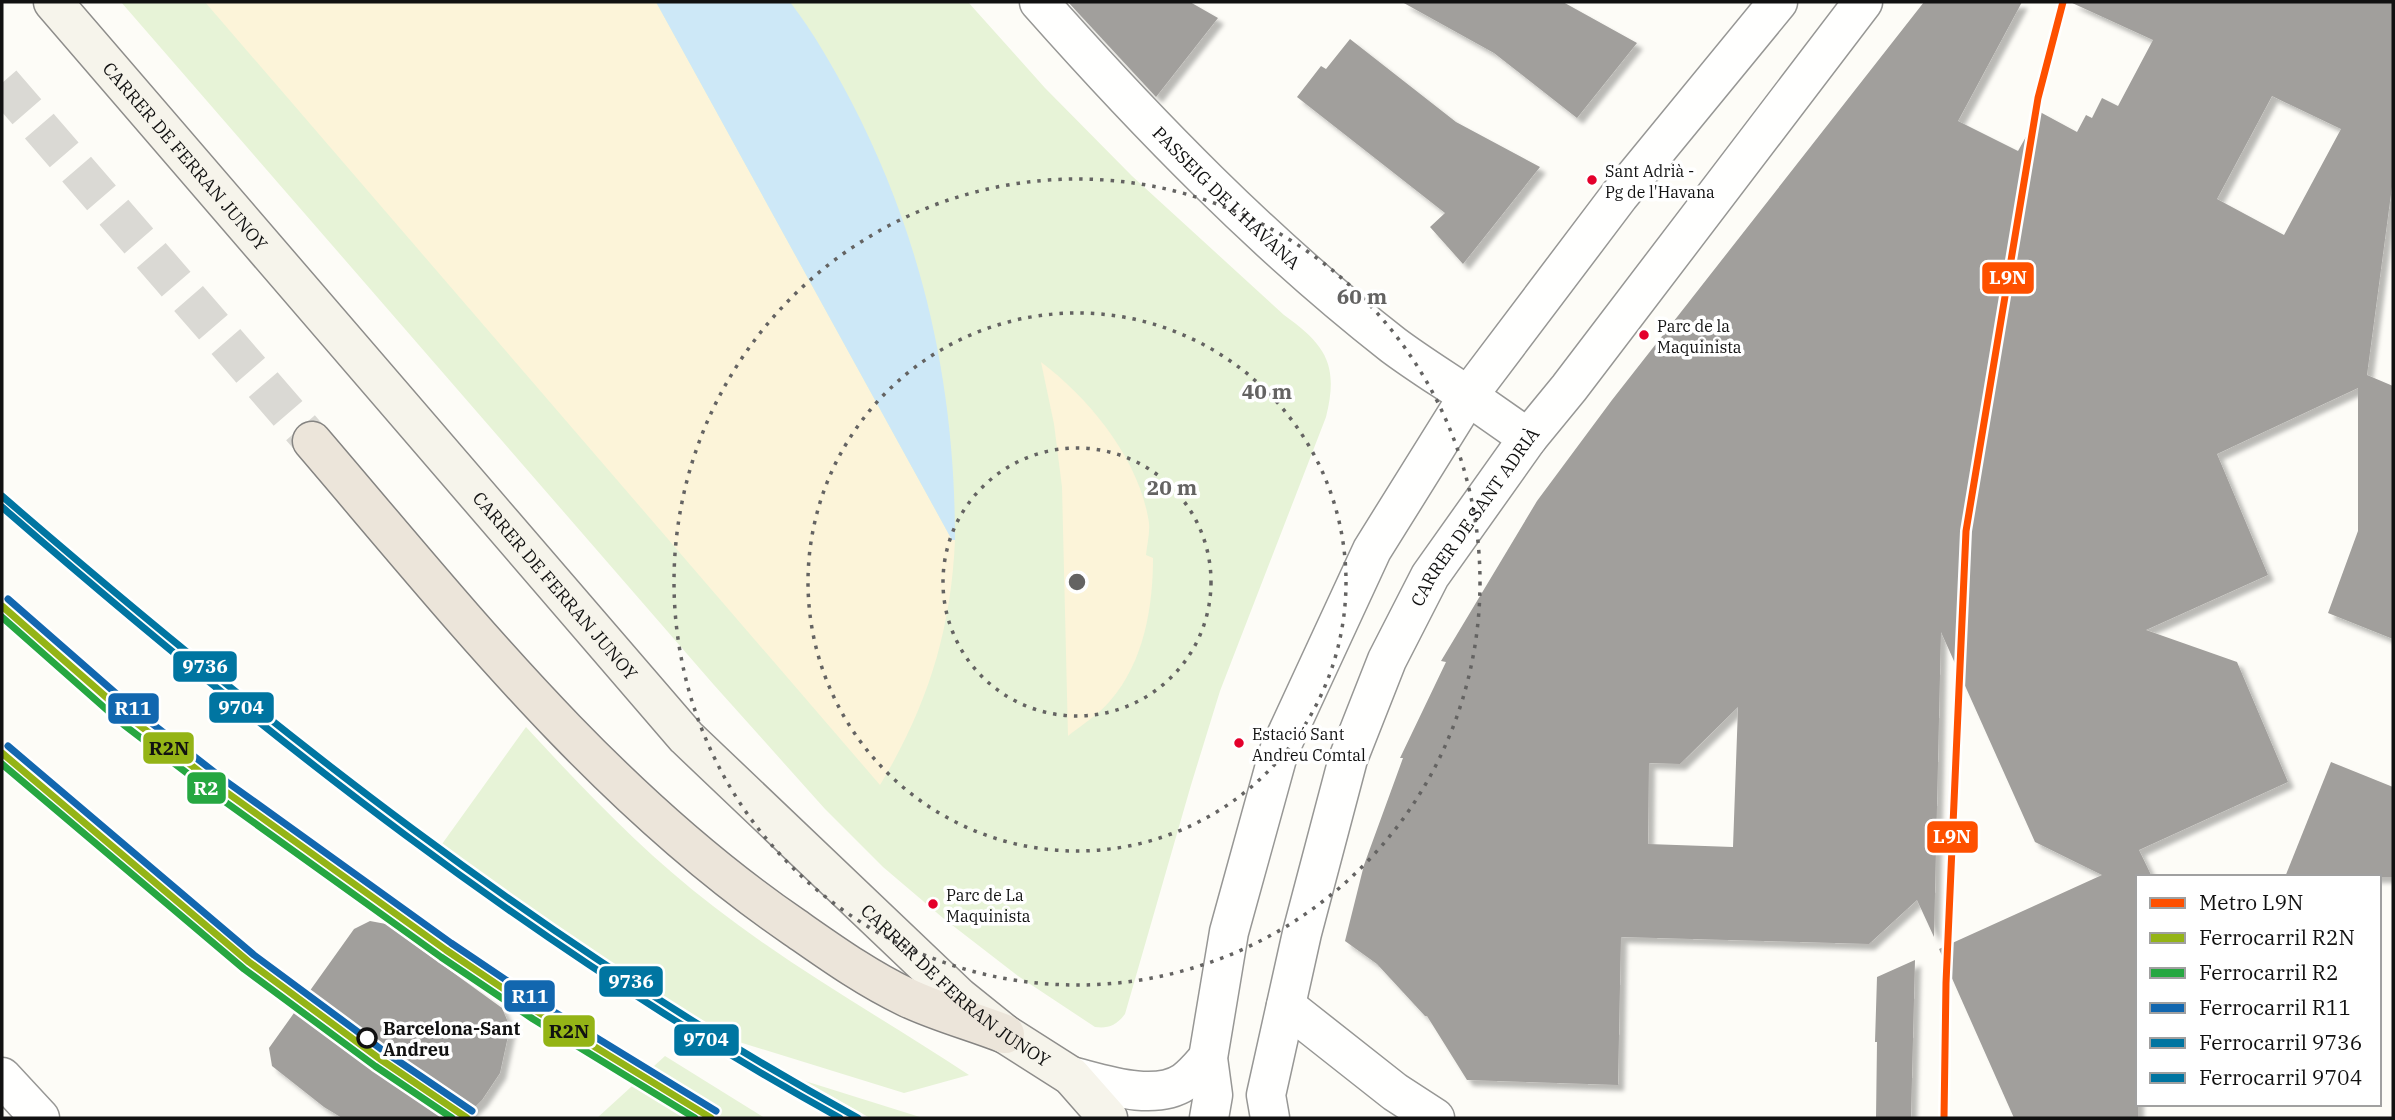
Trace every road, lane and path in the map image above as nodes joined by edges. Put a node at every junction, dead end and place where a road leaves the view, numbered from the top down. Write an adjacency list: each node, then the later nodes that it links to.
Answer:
1 (53, 2): 9 (main road, CARRER DE FERRAN JUNOY)
2 (1039, 2): 5 (street, PASSEIG DE L'HAVANA)
3 (1778, 2): 5 (street)
4 (1863, 2): 6 (street, CARRER DE SANT ADRIÀ)
5 (1468, 396): 6 (street, PASSEIG DE L'HAVANA); 10 (street)
6 (1528, 438): 8 (street, CARRER DE SANT ADRIÀ)
7 (312, 441): 9 (highway)
8 (1286, 1006): 16 (street, CARRER DE SANT ADRIÀ); 17 (street)
9 (1005, 1034): 11 (main road, CARRER DE FERRAN JUNOY)
10 (1208, 1058): 11 (street); 15 (street)
11 (1071, 1076): 14 (main road, CARRER DE FERRAN JUNOY)
12 (2, 1077): 13 (street)
13 (40, 1118)
14 (1108, 1118)
15 (1209, 1118)
16 (1269, 1118)
17 (1435, 1118)

